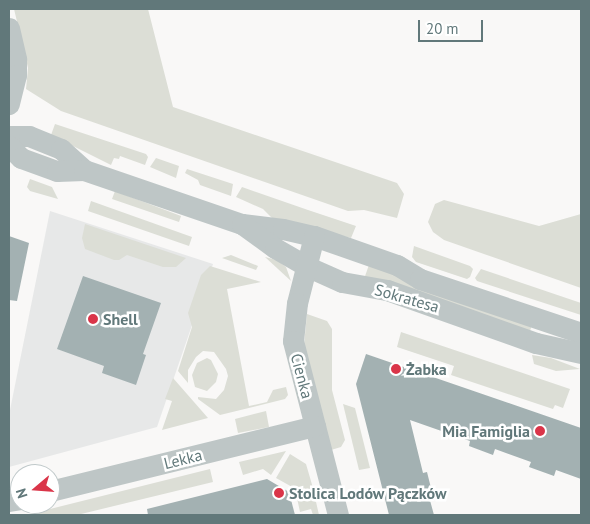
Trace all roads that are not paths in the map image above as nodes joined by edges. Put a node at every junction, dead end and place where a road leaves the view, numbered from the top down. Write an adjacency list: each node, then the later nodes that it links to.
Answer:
1 (9, 28): 2 (street)
2 (9, 104)
3 (9, 136): 5 (street, Sokratesa)
4 (9, 146): 5 (street, Sokratesa)
5 (84, 170): 6 (street, Sokratesa)
6 (242, 224): 7 (street, Sokratesa); 8 (street, Sokratesa)
7 (314, 236): 8 (street, Cienka); 9 (street, Sokratesa)
8 (306, 266): 10 (street, Sokratesa); 11 (street, Cienka)
9 (581, 333)
10 (581, 353)
11 (316, 426): 12 (street, Lekka); 13 (street, Cienka)
12 (60, 489)
13 (338, 515)

